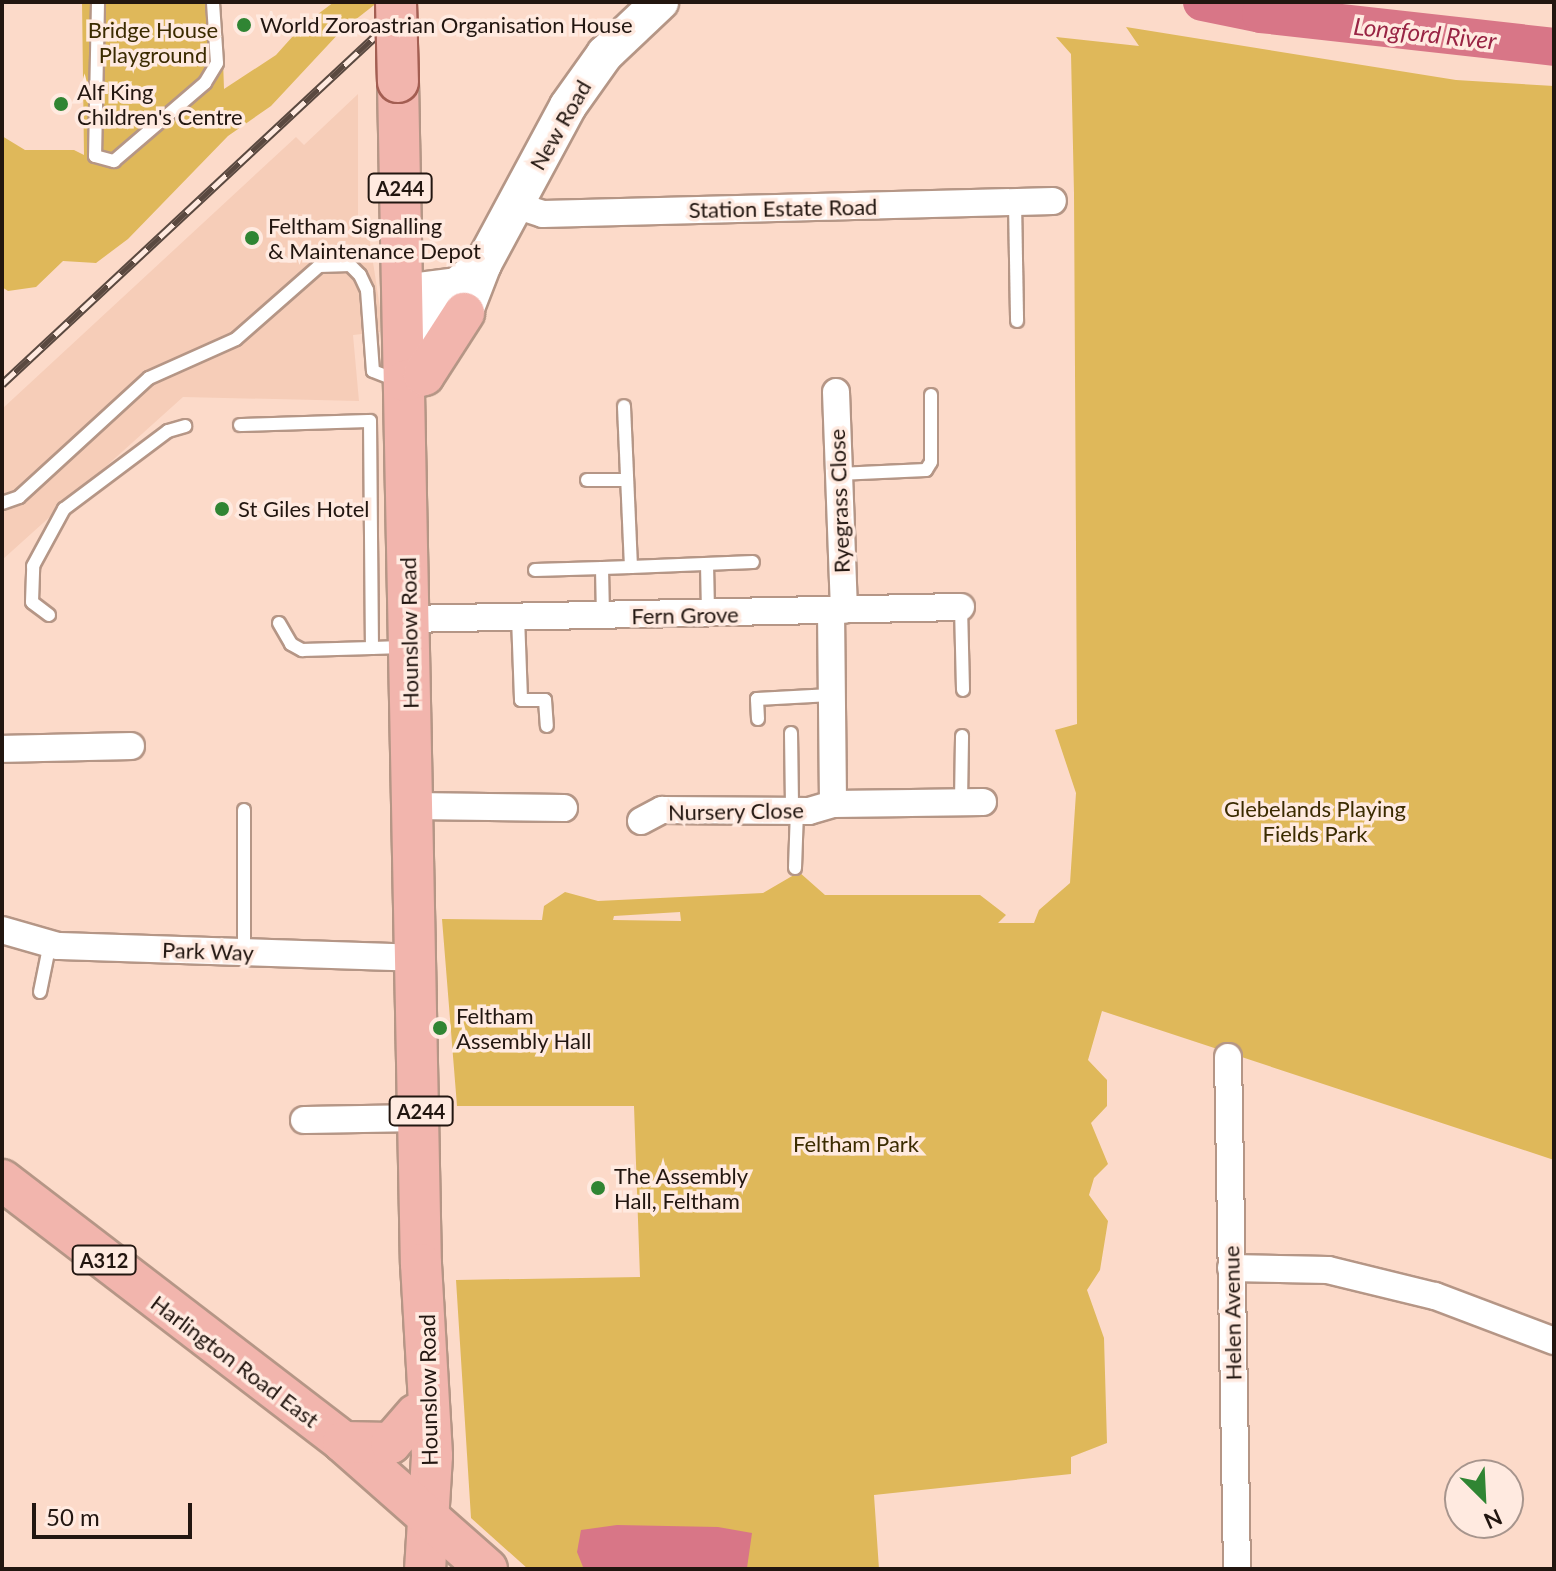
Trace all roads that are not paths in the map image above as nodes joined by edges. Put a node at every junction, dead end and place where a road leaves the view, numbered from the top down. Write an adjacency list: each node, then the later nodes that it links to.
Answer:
1 (98, 2): 2 (lane)
2 (213, 2)
3 (396, 2): 9 (main road, Hounslow Road / A244, bridge)
4 (660, 2): 7 (main road, New Road)
5 (1053, 201): 6 (street, Station Estate Road)
6 (1015, 202): 7 (street, Station Estate Road); 11 (lane)
7 (515, 205): 8 (main road, New Road)
8 (483, 264): 9 (main road); 10 (main road, New Road)
9 (403, 310): 10 (main road); 12 (main road, Hounslow Road / A244)
10 (464, 313): 12 (main road)
11 (1017, 321)
12 (405, 381): 21 (lane); 34 (main road, Hounslow Road / A244)
13 (836, 392): 18 (street, Ryegrass Close)
14 (931, 395): 18 (lane)
15 (624, 406): 20 (lane)
16 (240, 425): 34 (lane)
17 (185, 426): 29 (lane)
18 (838, 474): 28 (street, Ryegrass Close)
19 (587, 480): 20 (lane)
20 (627, 480): 24 (lane)
21 (2, 503)
22 (753, 562): 23 (lane)
23 (707, 564): 24 (lane); 31 (lane)
24 (631, 567): 25 (lane)
25 (602, 568): 26 (lane); 30 (lane)
26 (535, 570)
27 (961, 607): 28 (street, Fern Grove); 35 (lane)
28 (837, 610): 31 (street, Fern Grove); 36 (street, Nursery Close)
29 (49, 615)
30 (603, 616): 31 (street, Fern Grove); 32 (street, Fern Grove)
31 (708, 616)
32 (518, 617): 34 (street, Fern Grove); 38 (lane)
33 (279, 623): 34 (lane)
34 (397, 638): 45 (main road, Hounslow Road / A244)
35 (963, 690)
36 (831, 695): 37 (lane); 44 (street, Nursery Close)
37 (758, 719)
38 (547, 726)
39 (791, 733): 48 (lane)
40 (962, 736): 43 (lane)
41 (131, 746): 42 (street)
42 (2, 749)
43 (972, 802): 44 (street, Nursery Close)
44 (833, 804): 48 (street, Nursery Close)
45 (414, 806): 46 (street); 54 (main road, Hounslow Road / A244)
46 (564, 808)
47 (244, 810): 53 (lane)
48 (795, 810): 49 (street, Nursery Close); 50 (lane)
49 (641, 821)
50 (795, 868)
51 (2, 930): 52 (street, Park Way)
52 (50, 943): 53 (street, Park Way); 55 (lane)
53 (244, 952): 54 (street, Park Way)
54 (417, 958): 57 (main road, Hounslow Road / A244)
55 (40, 992)
56 (1228, 1057): 61 (street, Helen Avenue)
57 (421, 1118): 58 (street); 60 (main road, Hounslow Road / A244)
58 (304, 1120)
59 (2, 1180): 64 (main road, Harlington Road East / A312)
60 (421, 1264): 63 (main road, Hounslow Road / A244); 65 (main road, Hounslow Road / A244)
61 (1231, 1268): 62 (street); 66 (street, Helen Avenue)
62 (1554, 1341)
63 (416, 1414): 64 (main road); 65 (main road, Hounslow Road / A244)
64 (343, 1442): 65 (main road, Harlington Road East / A312)
65 (426, 1517): 67 (main road, Hounslow Road / A244); 68 (main road, A312)
66 (1237, 1568): 69 (street)
67 (425, 1569)
68 (487, 1569)
69 (1256, 1569)

